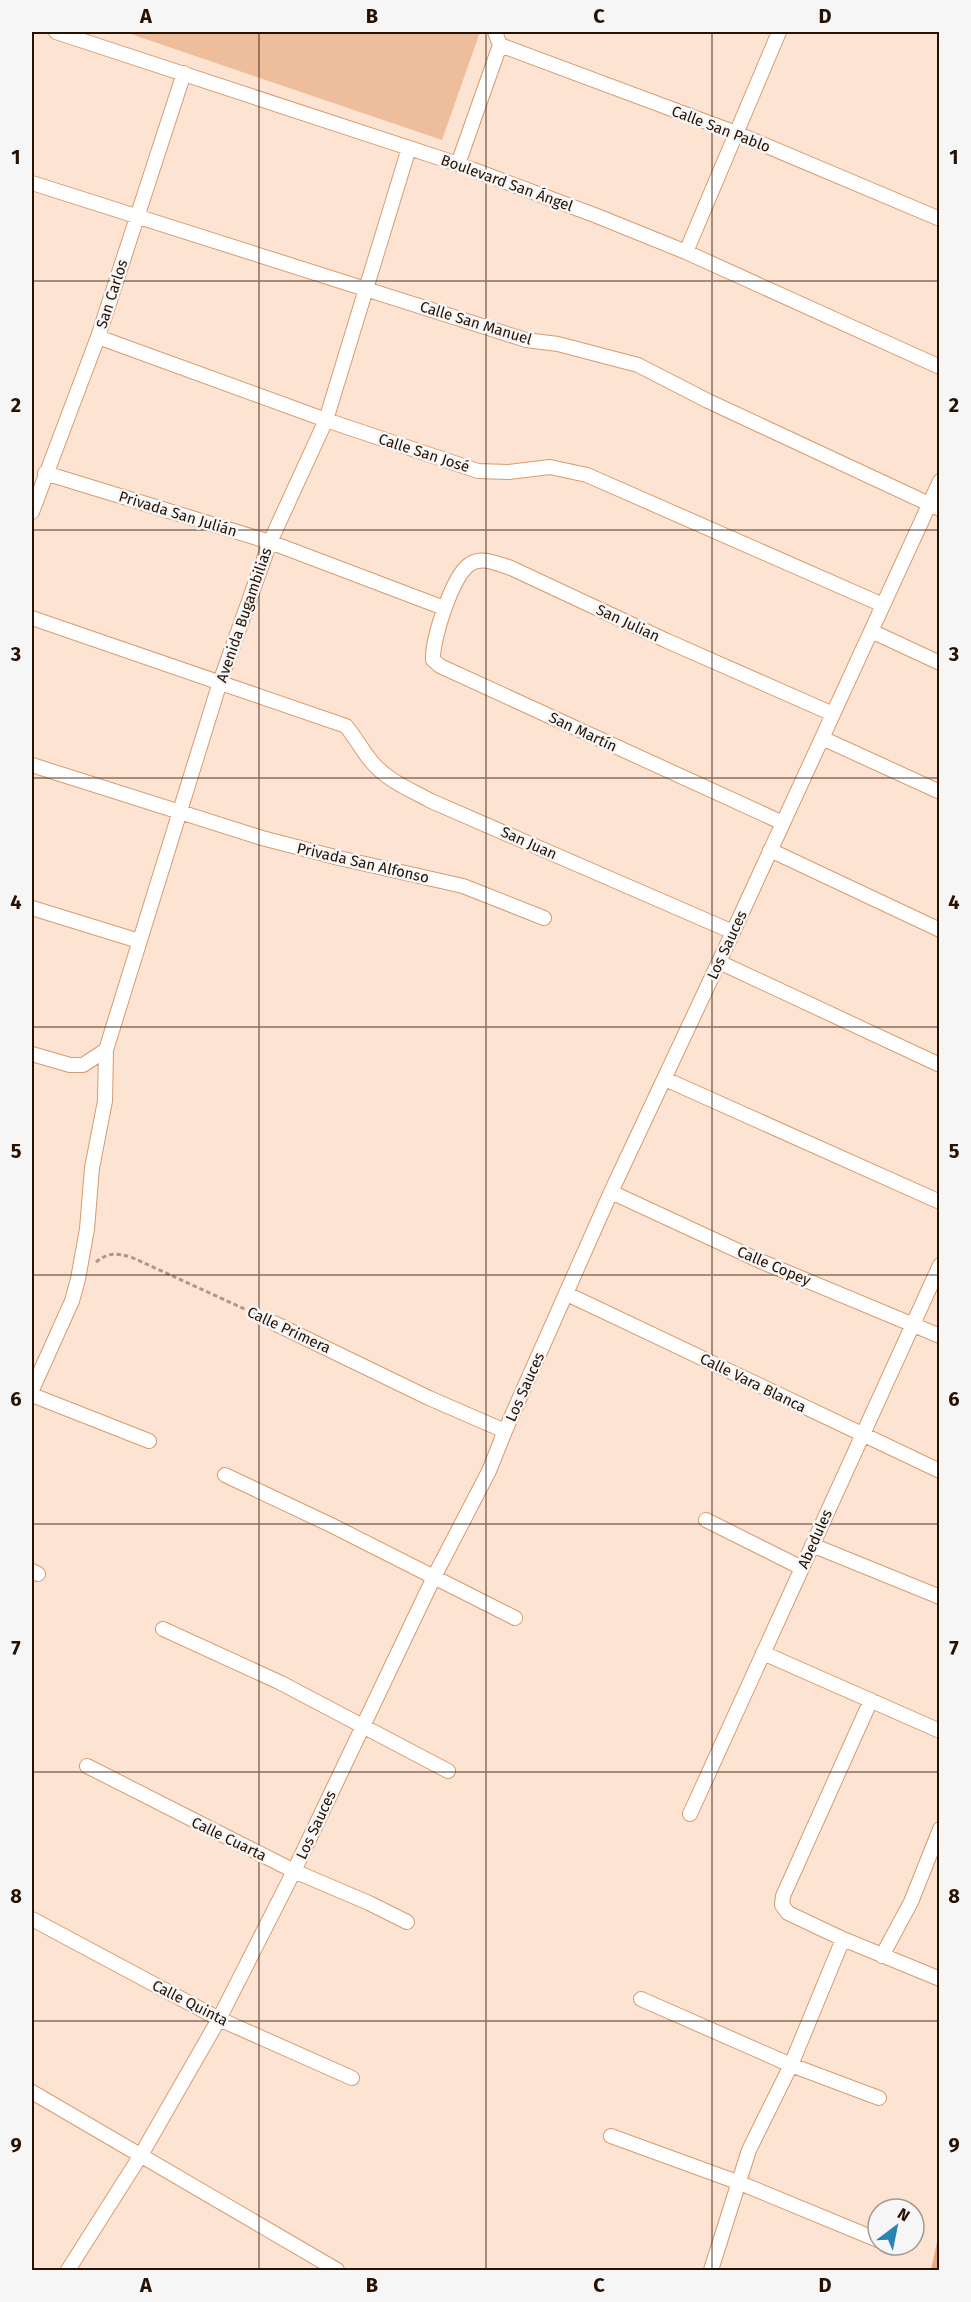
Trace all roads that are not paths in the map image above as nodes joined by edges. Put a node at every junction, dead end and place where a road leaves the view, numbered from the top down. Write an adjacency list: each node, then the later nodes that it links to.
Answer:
1 (56, 32): 2 (street, Boulevard San Ángel)
2 (61, 32): 6 (street, Boulevard San Ángel)
3 (495, 32): 5 (street)
4 (776, 32): 7 (street)
5 (500, 45): 7 (street, Calle San Pablo); 9 (street)
6 (183, 73): 8 (street, Boulevard San Ángel); 11 (street, San Carlos)
7 (735, 134): 12 (street, Calle San Pablo); 13 (street)
8 (409, 148): 9 (street, Boulevard San Ángel); 14 (street, Avenida Bugambilias)
9 (458, 164): 13 (street, Boulevard San Ángel)
10 (32, 183): 11 (street, Calle San Manuel)
11 (138, 215): 14 (street, Calle San Manuel); 15 (street, San Carlos)
12 (939, 219)
13 (686, 252): 16 (street, Boulevard San Ángel)
14 (366, 289): 17 (street, Avenida Bugambilias); 20 (street, Calle San Manuel)
15 (98, 337): 17 (street, Calle San José); 18 (street, San Carlos)
16 (939, 367)
17 (326, 420): 22 (street, Avenida Bugambilias); 23 (street, Calle San José)
18 (45, 473): 21 (street, San Carlos); 22 (street, Privada San Julián)
19 (939, 481): 20 (street, Los Sauces)
20 (934, 506): 23 (street, Los Sauces)
21 (32, 512)
22 (270, 542): 24 (street, Privada San Julián); 28 (street, Avenida Bugambilias)
23 (883, 605): 26 (street, Los Sauces)
24 (444, 608): 29 (street, San Julian); 34 (street, San Martín)
25 (32, 618): 28 (street)
26 (871, 631): 27 (street); 29 (street, Los Sauces)
27 (939, 663)
28 (220, 681): 33 (street, Avenida Bugambilias); 39 (street, San Juan)
29 (833, 714): 30 (street, Los Sauces)
30 (822, 738): 32 (street); 34 (street, Los Sauces)
31 (32, 765): 33 (street, Privada San Alfonso)
32 (939, 792)
33 (180, 813): 37 (street, Privada San Alfonso); 40 (street, Avenida Bugambilias)
34 (783, 823): 35 (street, Los Sauces)
35 (770, 850): 38 (street); 39 (street, Los Sauces)
36 (32, 908): 40 (street)
37 (544, 918)
38 (939, 930)
39 (733, 932): 41 (street, Los Sauces)
40 (139, 941): 42 (street, Avenida Bugambilias)
41 (719, 962): 44 (street); 45 (street, Los Sauces)
42 (106, 1050): 43 (street); 53 (street, Avenida Bugambilias)
43 (32, 1054)
44 (939, 1065)
45 (665, 1079): 46 (street, Los Sauces); 47 (street)
46 (611, 1192): 49 (street, Los Sauces); 51 (street, Calle Copey)
47 (939, 1202)
48 (939, 1265): 51 (street, Abedules)
49 (567, 1293): 54 (street, Los Sauces); 55 (street, Calle Vara Blanca)
50 (274, 1323): 54 (street, Calle Primera)
51 (912, 1324): 52 (street, Calle Copey); 55 (street, Abedules)
52 (939, 1336)
53 (32, 1392): 56 (street)
54 (505, 1431): 62 (street, Los Sauces)
55 (862, 1435): 57 (street, Calle Vara Blanca); 60 (street, Abedules)
56 (149, 1441)
57 (939, 1471)
58 (225, 1475): 62 (street)
59 (706, 1520): 61 (street)
60 (812, 1545): 61 (street, Abedules); 63 (street)
61 (802, 1568): 66 (street, Abedules)
62 (434, 1577): 64 (street); 68 (street, Los Sauces)
63 (939, 1598)
64 (515, 1618)
65 (163, 1629): 68 (street)
66 (763, 1653): 67 (street); 72 (street, Abedules)
67 (871, 1700): 69 (street); 77 (street)
68 (363, 1726): 71 (street); 74 (street, Los Sauces)
69 (939, 1731)
70 (87, 1766): 74 (street, Calle Cuarta)
71 (448, 1771)
72 (690, 1814)
73 (939, 1829): 78 (street)
74 (294, 1871): 76 (street, Calle Cuarta); 81 (street, Los Sauces)
75 (32, 1919): 81 (street, Calle Quinta)
76 (407, 1922)
77 (843, 1939): 78 (street); 82 (street)
78 (882, 1956): 79 (street)
79 (939, 1979)
80 (640, 1999): 82 (street)
81 (219, 2019): 83 (street, Calle Quinta); 87 (street, Los Sauces)
82 (791, 2065): 85 (street); 88 (street)
83 (352, 2078)
84 (32, 2092): 87 (street)
85 (879, 2098)
86 (610, 2136): 88 (street)
87 (141, 2155): 90 (street, Los Sauces); 91 (street)
88 (740, 2183): 89 (street); 92 (street)
89 (866, 2235)
90 (68, 2271)
91 (337, 2271)
92 (711, 2271)

